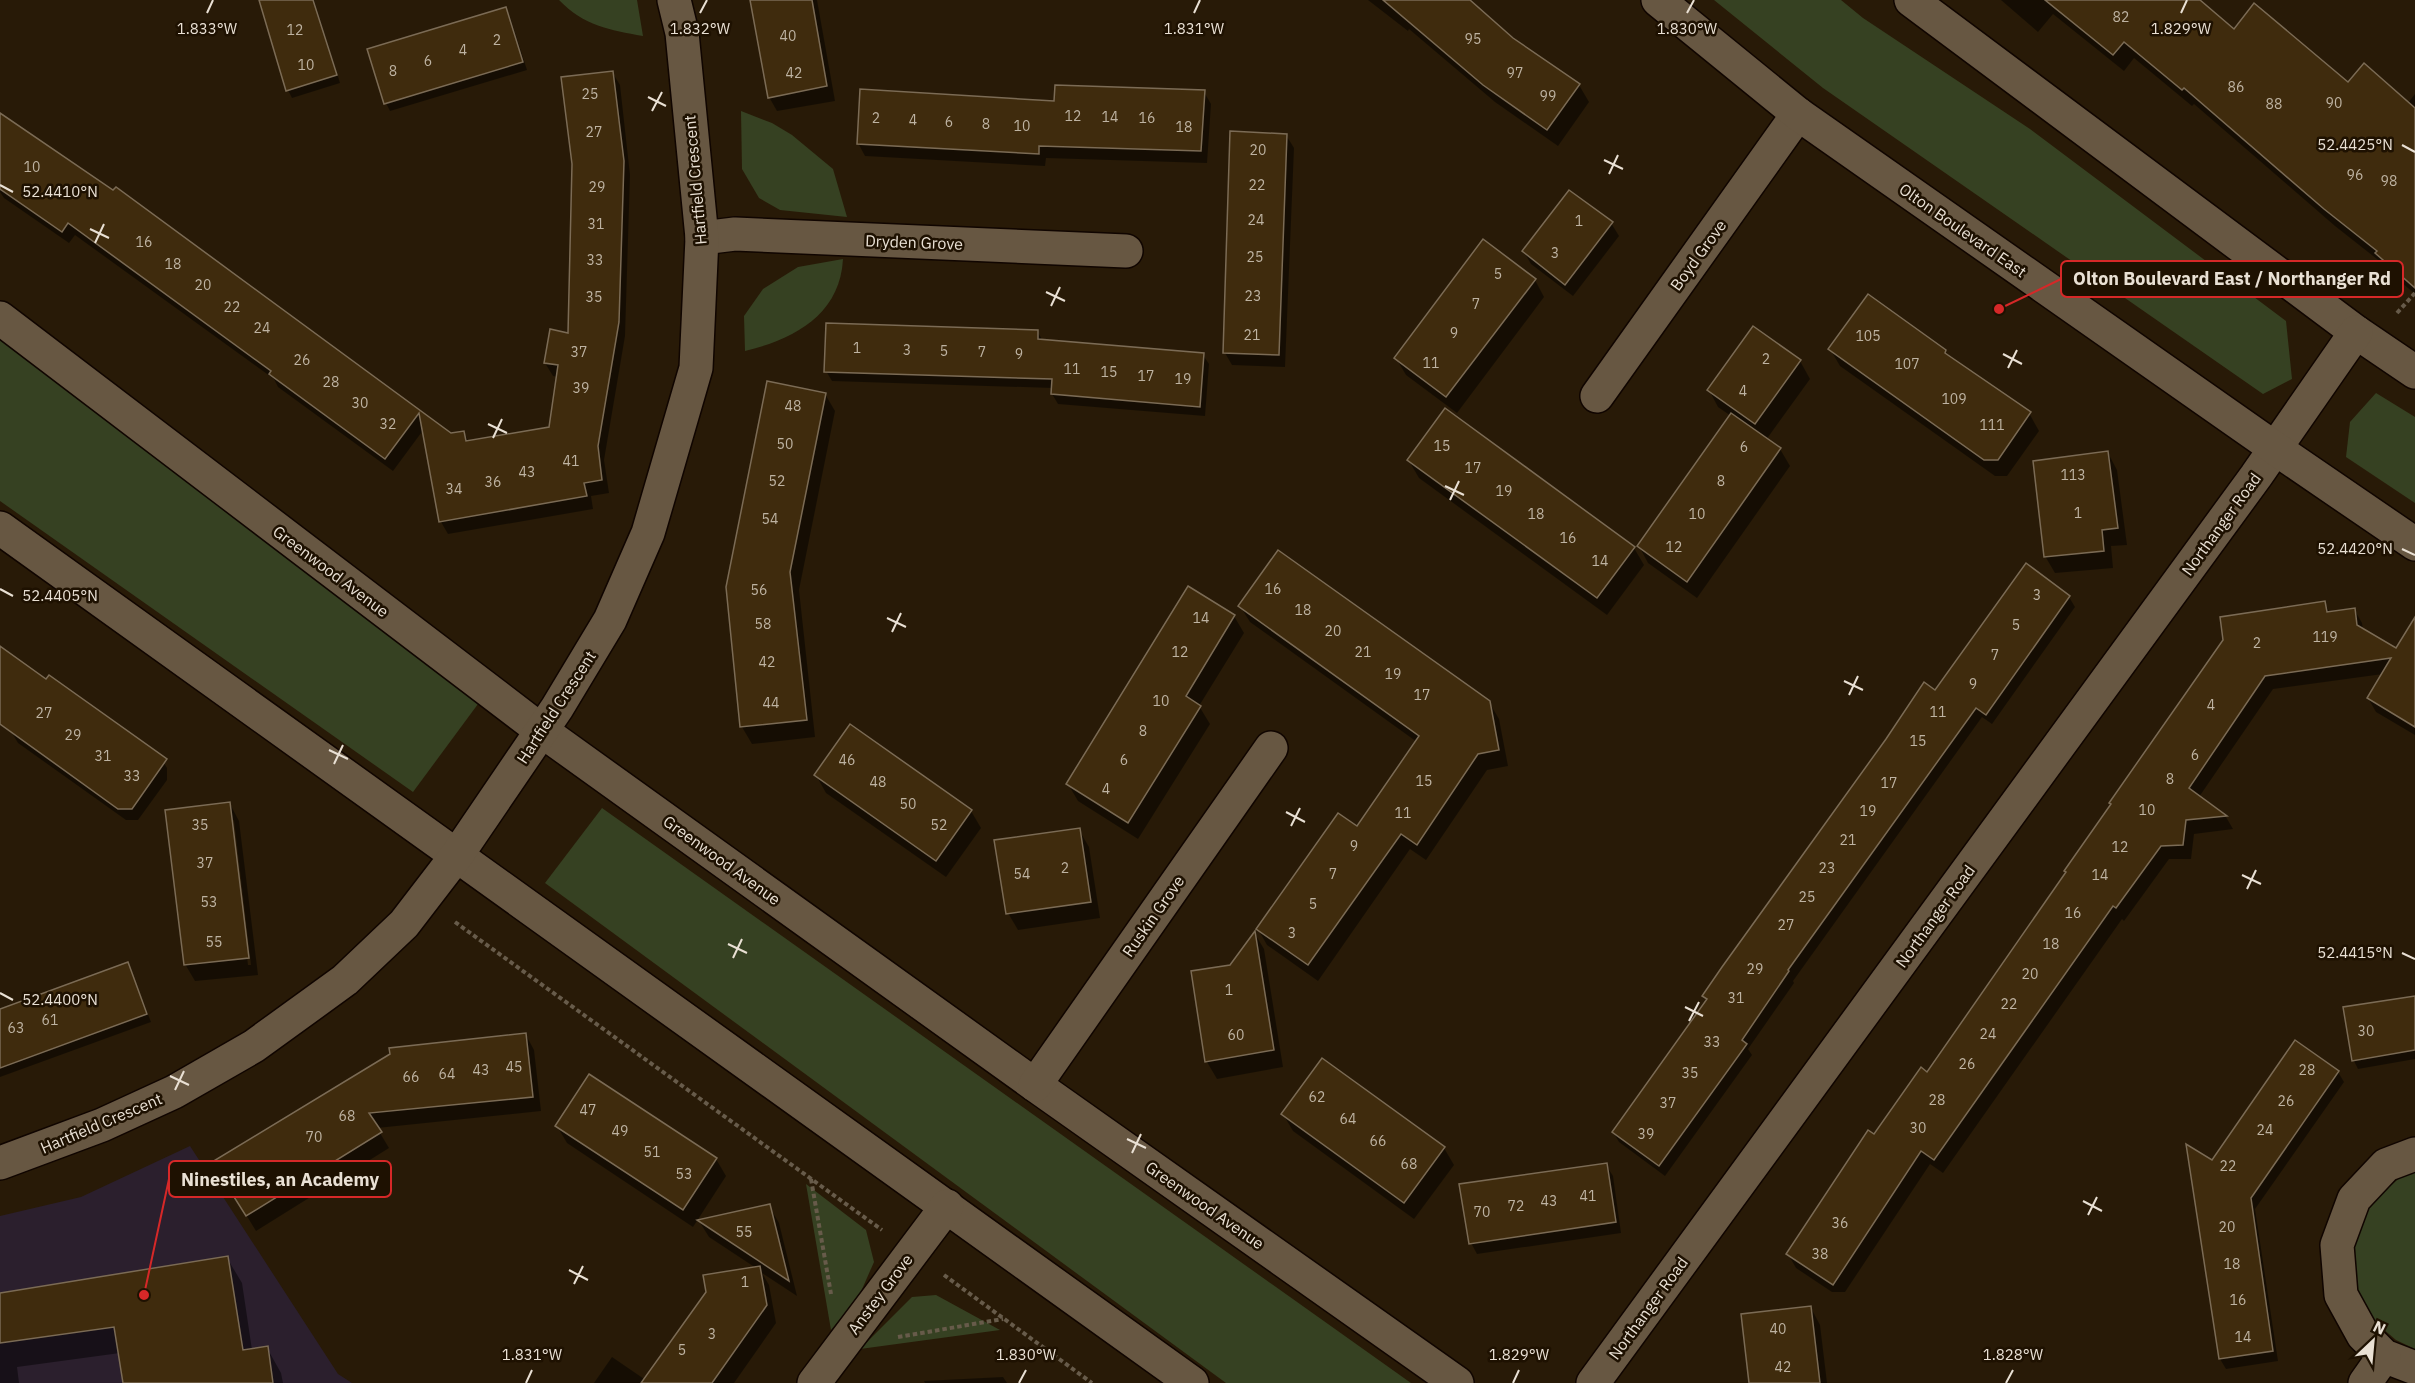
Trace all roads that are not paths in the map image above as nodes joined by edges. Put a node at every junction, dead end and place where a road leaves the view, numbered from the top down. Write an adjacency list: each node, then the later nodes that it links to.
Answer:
1 (674, 0): 5 (street, Hartfield Crescent)
2 (1658, 0): 4 (street, Olton Boulevard East)
3 (1911, 0): 8 (street)
4 (1798, 114): 10 (street, Boyd Grove); 11 (street, Olton Boulevard East)
5 (702, 238): 6 (street, Dryden Grove); 14 (street, Hartfield Crescent)
6 (1126, 251)
7 (0, 318): 14 (street, Greenwood Avenue)
8 (2356, 332): 9 (street); 11 (street)
9 (2415, 372)
10 (1597, 396)
11 (2276, 449): 13 (street, Olton Boulevard East); 26 (street, Northanger Road)
12 (0, 528): 16 (street)
13 (2415, 544)
14 (542, 731): 16 (street, Hartfield Crescent); 17 (street, Greenwood Avenue)
15 (1271, 748): 17 (street, Ruskin Grove)
16 (457, 855): 19 (street, Hartfield Crescent); 20 (street)
17 (1035, 1085): 25 (street, Greenwood Avenue)
18 (2415, 1154): 21 (street)
19 (0, 1163)
20 (947, 1206): 23 (street, Anstey Grove); 24 (street)
21 (2384, 1356): 22 (street); 27 (street)
22 (2415, 1368)
23 (814, 1383)
24 (1192, 1383)
25 (1457, 1383)
26 (1593, 1383)
27 (2365, 1383)

